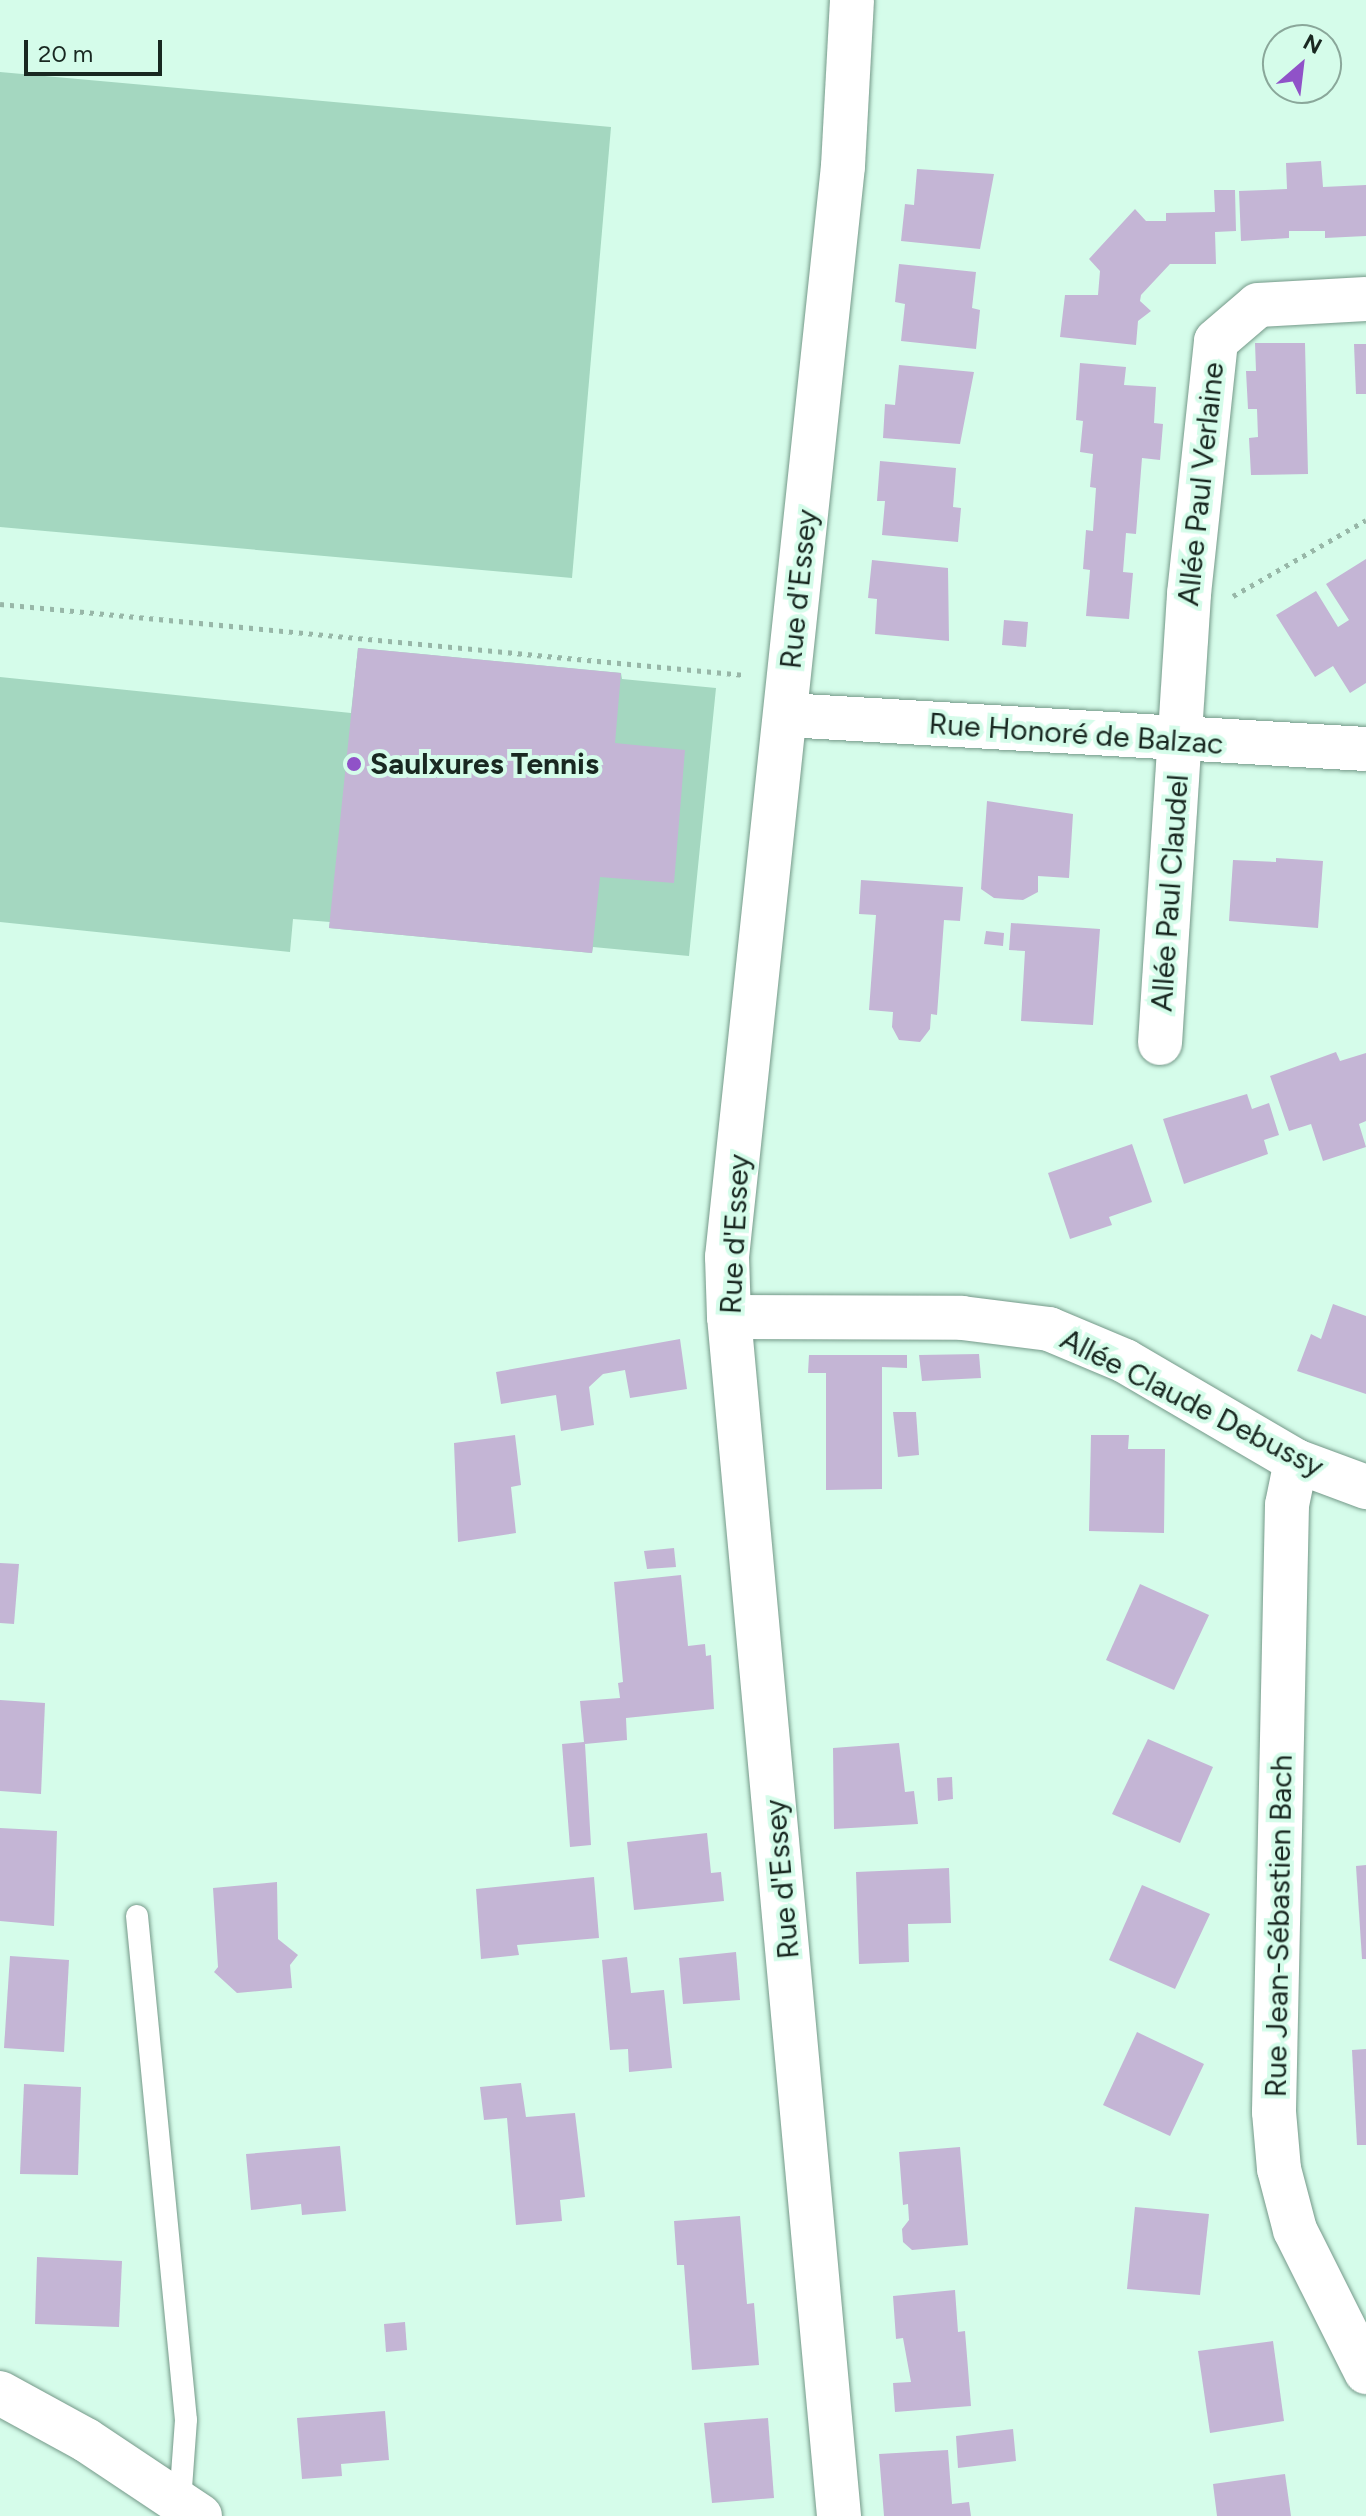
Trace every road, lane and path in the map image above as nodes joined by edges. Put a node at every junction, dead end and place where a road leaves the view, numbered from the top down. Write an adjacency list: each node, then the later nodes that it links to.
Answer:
1 (852, 0): 6 (street, Rue d'Essey)
2 (1366, 299): 4 (street, Allée Paul Verlaine)
3 (1366, 520): 4 (path)
4 (1189, 594): 7 (street, Allée Paul Verlaine)
5 (0, 604): 6 (path)
6 (788, 698): 7 (street, Rue Honoré de Balzac); 10 (street, Rue d'Essey)
7 (1179, 742): 8 (street, Rue Honoré de Balzac); 9 (street, Allée Paul Claudel)
8 (1366, 749)
9 (1160, 1043)
10 (729, 1317): 11 (street, Allée Claude Debussy); 17 (street, Rue d'Essey)
11 (1296, 1461): 12 (street, Allée Claude Debussy); 14 (street, Rue Jean-Sébastien Bach)
12 (1366, 1487)
13 (137, 1916): 16 (lane)
14 (1366, 2372)
15 (0, 2393): 16 (street)
16 (190, 2509)
17 (839, 2516)

